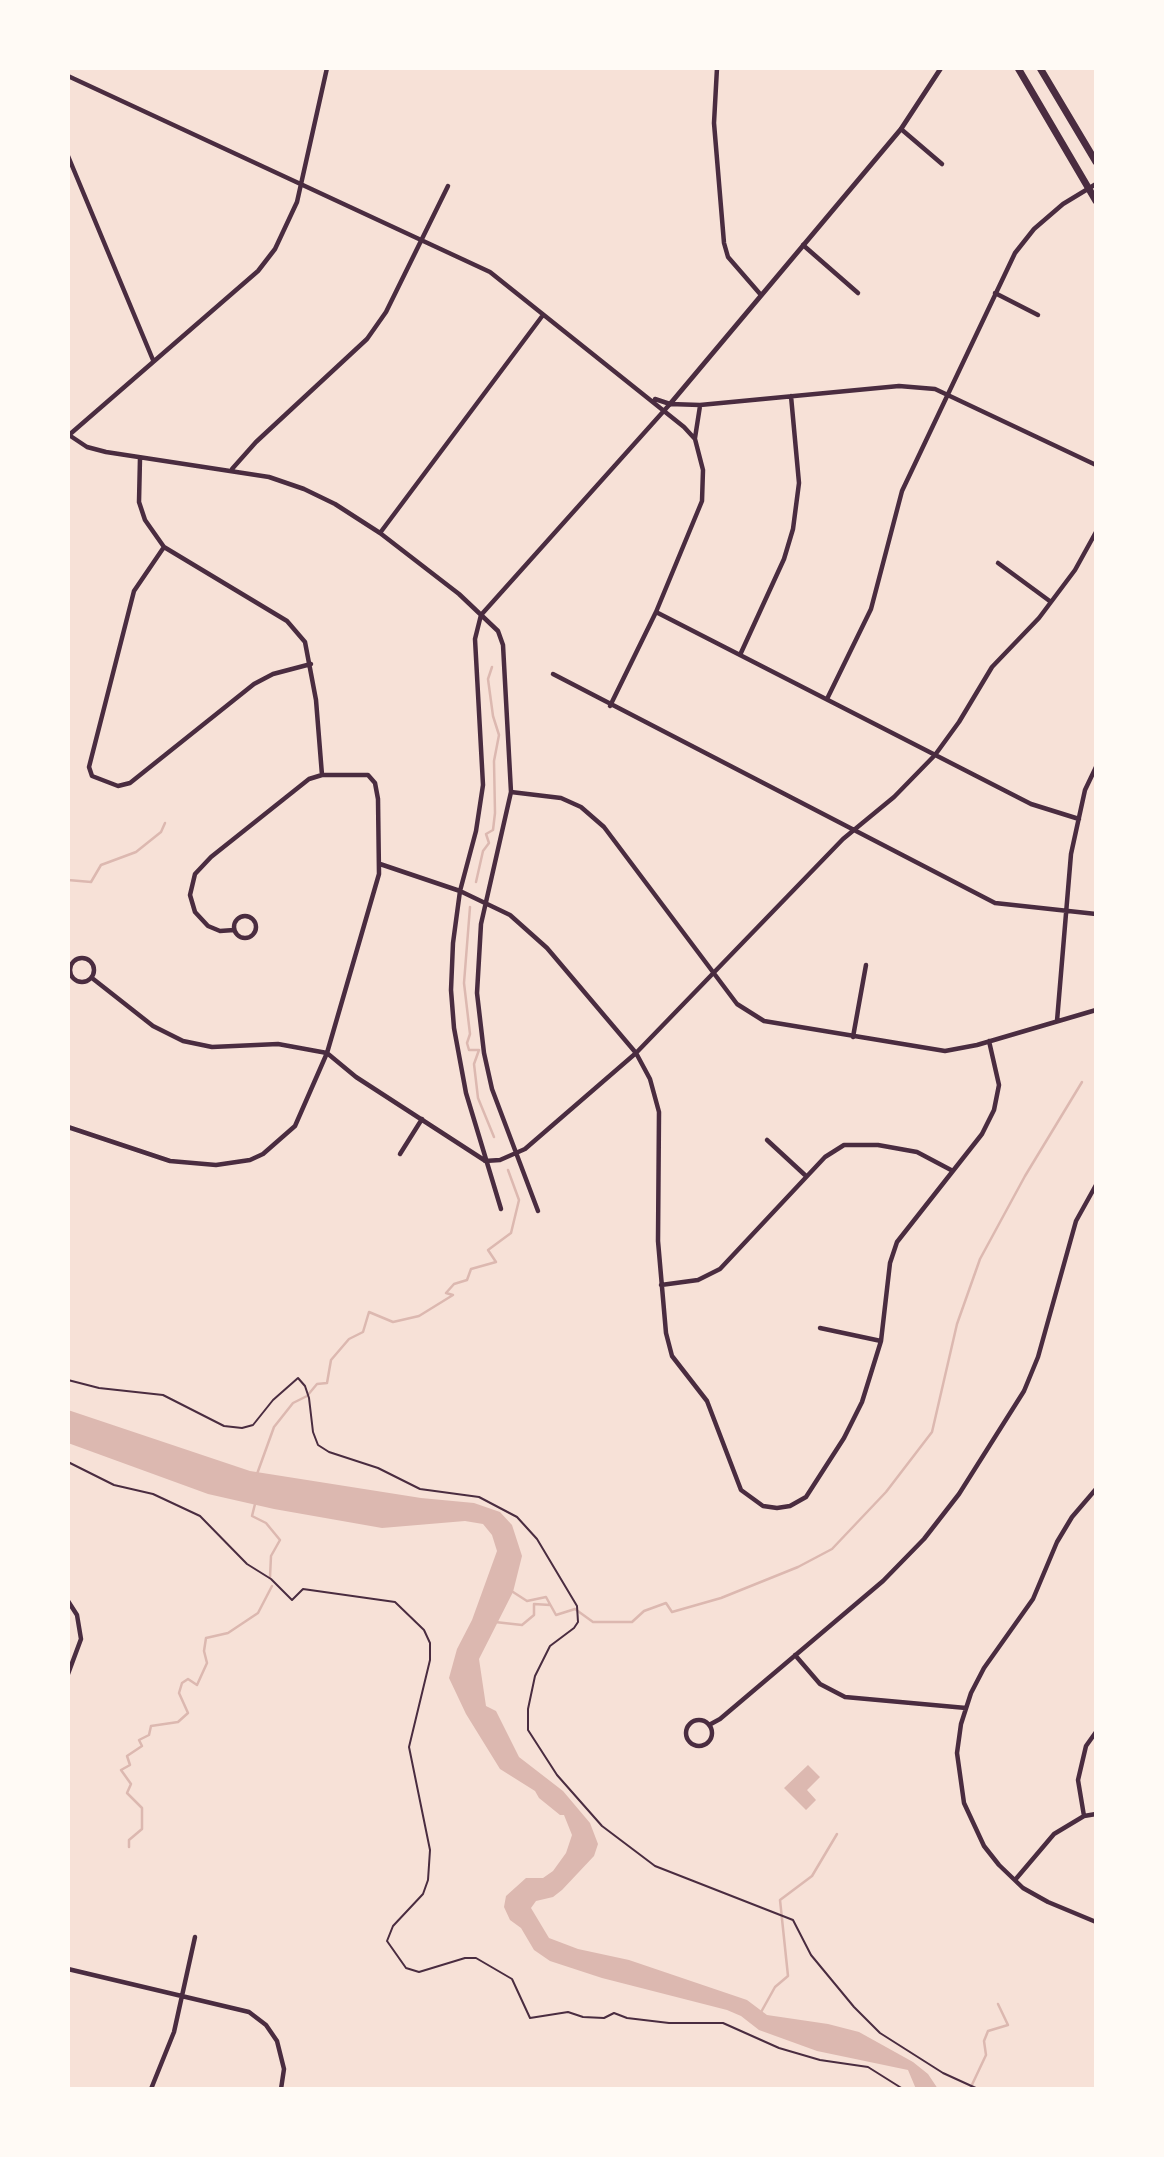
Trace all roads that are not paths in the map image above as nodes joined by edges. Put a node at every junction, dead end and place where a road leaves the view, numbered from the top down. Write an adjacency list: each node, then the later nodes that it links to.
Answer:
1 (327, 68): 11 (street)
2 (717, 68): 19 (street)
3 (941, 68): 7 (street)
4 (1018, 68): 13 (main road)
5 (1040, 68): 9 (main road)
6 (68, 76): 11 (street)
7 (901, 130): 10 (street); 16 (street)
8 (68, 156): 22 (street)
9 (1096, 162)
10 (942, 164)
11 (300, 183): 15 (street); 22 (street)
12 (448, 186): 15 (street)
13 (1092, 186): 14 (main road); 18 (street)
14 (1096, 201)
15 (422, 238): 20 (street); 33 (street)
16 (803, 245): 17 (street); 19 (street)
17 (858, 293)
18 (995, 293): 21 (street); 23 (street)
19 (761, 295): 26 (street)
20 (543, 315): 25 (street); 35 (street)
21 (1038, 315)
22 (153, 360): 29 (street)
23 (947, 394): 24 (street); 32 (street); 44 (street)
24 (791, 396): 27 (street); 41 (street)
25 (651, 397): 26 (street); 28 (street)
26 (670, 404): 27 (street); 28 (street)
27 (701, 405): 30 (street)
28 (665, 411): 30 (street); 40 (street)
29 (69, 435): 31 (street)
30 (695, 439): 39 (street)
31 (141, 458): 33 (street); 36 (street)
32 (1096, 465)
33 (231, 470): 35 (street)
34 (1096, 532): 38 (street)
35 (380, 533): 40 (street)
36 (164, 547): 42 (street); 42 (street)
37 (998, 563): 38 (street)
38 (1051, 602): 46 (street)
39 (656, 611): 41 (street); 45 (street)
40 (481, 615): 49 (street); 53 (street)
41 (740, 655): 44 (street)
42 (311, 664): 48 (street)
43 (553, 674): 45 (street)
44 (827, 699): 46 (street)
45 (610, 706): 51 (street)
46 (934, 755): 50 (street); 51 (street)
47 (1096, 767): 50 (street)
48 (322, 775): 52 (street); 57 (street)
49 (511, 792): 54 (street); 59 (street)
50 (1079, 819): 55 (street)
51 (853, 831): 55 (street); 59 (street)
52 (380, 864): 53 (street); 65 (street)
53 (460, 891): 54 (street); 72 (street)
54 (486, 904): 66 (street); 71 (street)
55 (1066, 912): 56 (street); 62 (street)
56 (1096, 914)
57 (234, 930): 57 (street)
58 (866, 965): 63 (street)
59 (714, 975): 63 (street); 66 (street)
60 (92, 978): 60 (street); 65 (street)
61 (1096, 1010): 62 (street)
62 (1057, 1021): 64 (street)
63 (853, 1037): 64 (street)
64 (989, 1041): 73 (street)
65 (327, 1053): 67 (street); 68 (street)
66 (636, 1053): 71 (street); 78 (street)
67 (422, 1118): 70 (street); 72 (street)
68 (68, 1127)
69 (767, 1140): 74 (street)
70 (400, 1154)
71 (516, 1155): 72 (street); 77 (street)
72 (485, 1161): 76 (street)
73 (951, 1170): 74 (street); 80 (street)
74 (806, 1176): 78 (street)
75 (1096, 1185): 83 (street)
76 (501, 1209)
77 (538, 1211)
78 (661, 1286): 80 (street)
79 (820, 1328): 80 (street)
80 (881, 1341)
81 (1096, 1489): 85 (street)
82 (68, 1601): 84 (street)
83 (795, 1655): 85 (street); 86 (street)
84 (68, 1674)
85 (966, 1708): 90 (street)
86 (709, 1725): 86 (street)
87 (1096, 1732): 89 (street)
88 (1096, 1814): 89 (street)
89 (1084, 1816): 90 (street)
90 (1015, 1880): 91 (street)
91 (1096, 1922)
92 (195, 1937): 94 (street)
93 (68, 1969): 94 (street)
94 (182, 1994): 95 (street); 96 (street)
95 (151, 2089)
96 (281, 2089)

